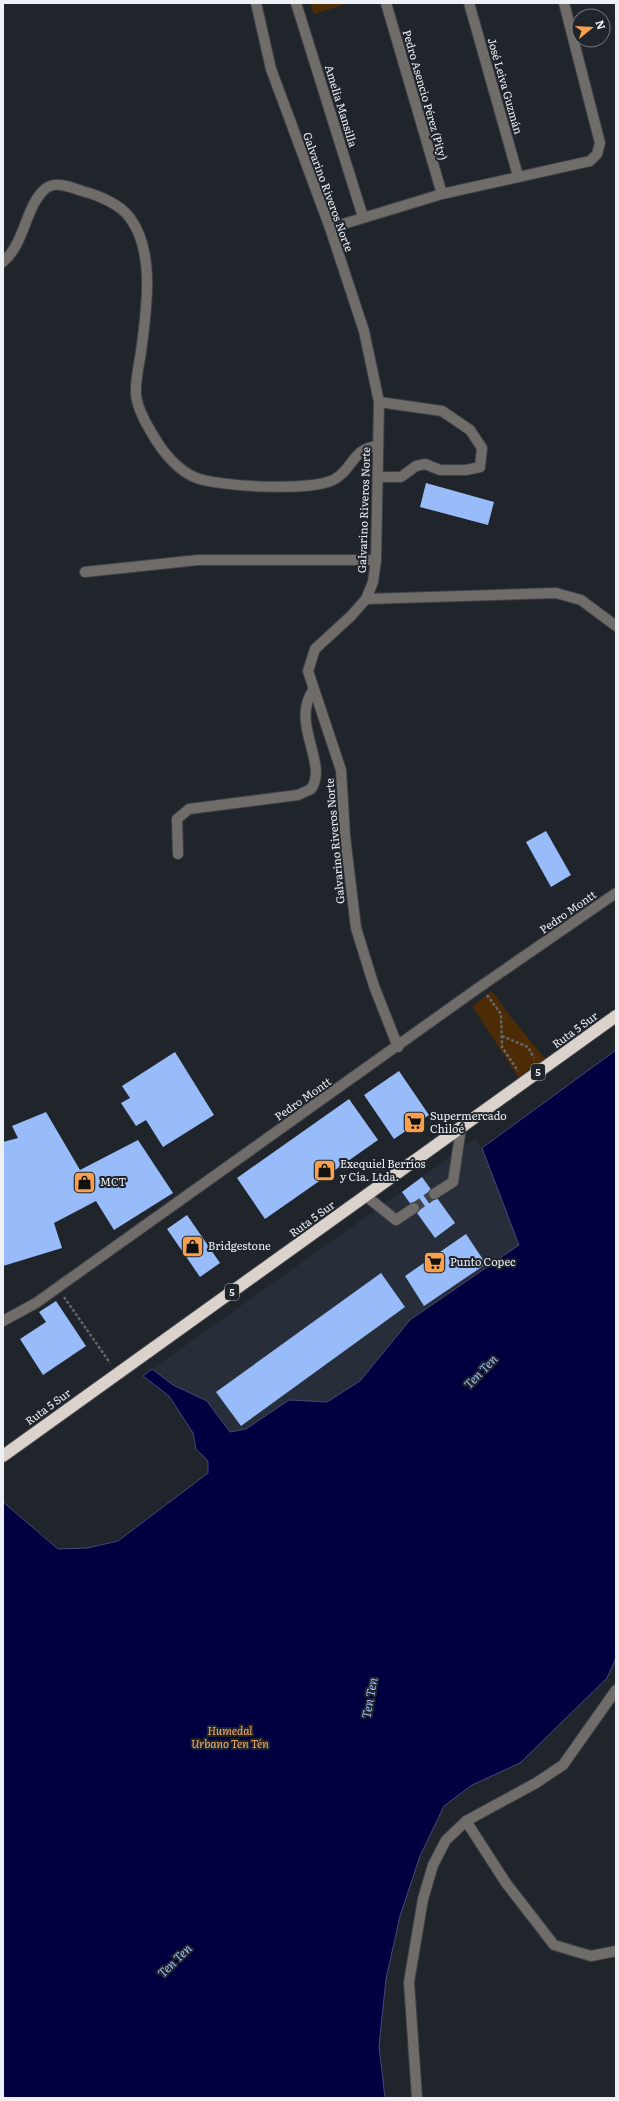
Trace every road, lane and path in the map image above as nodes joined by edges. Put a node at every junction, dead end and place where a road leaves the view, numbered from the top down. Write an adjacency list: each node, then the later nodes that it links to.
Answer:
1 (256, 3): 9 (street, Galvarino Riveros Norte)
2 (296, 3): 8 (street, Amelia Mansilla)
3 (386, 3): 7 (street, Pedro Asencio Pérez (Pity))
4 (469, 3): 6 (street, José Leiva Guzmán)
5 (564, 3): 6 (street)
6 (518, 176): 7 (street)
7 (442, 194): 8 (street)
8 (363, 217): 9 (street)
9 (330, 228): 11 (street, Galvarino Riveros Norte)
10 (3, 262): 12 (street)
11 (379, 402): 12 (street, Galvarino Riveros Norte); 13 (street)
12 (378, 446): 13 (street, Galvarino Riveros Norte)
13 (378, 477): 14 (street, Galvarino Riveros Norte)
14 (376, 560): 15 (street); 16 (street, Galvarino Riveros Norte)
15 (85, 572)
16 (366, 599): 17 (street); 18 (street, Galvarino Riveros Norte)
17 (616, 626)
18 (313, 690): 19 (street); 24 (street, Galvarino Riveros Norte)
19 (178, 854)
20 (616, 893): 21 (street, Pedro Montt)
21 (481, 986): 23 (path); 24 (street, Pedro Montt)
22 (616, 1016): 25 (highway, Ruta 5 Sur / 5)
23 (502, 1036): 25 (path); 26 (path)
24 (398, 1047): 31 (street, Pedro Montt)
25 (541, 1070): 26 (highway, Ruta 5 Sur / 5)
26 (525, 1082): 27 (highway, Ruta 5 Sur / 5)
27 (460, 1128): 28 (street); 29 (highway, Ruta 5 Sur / 5)
28 (434, 1194)
29 (366, 1196): 30 (street); 33 (highway, Ruta 5 Sur / 5)
30 (414, 1208)
31 (57, 1288): 32 (street, Pedro Montt); 33 (path)
32 (3, 1321)
33 (118, 1373): 34 (highway, Ruta 5 Sur / 5)
34 (3, 1456)
35 (616, 1690): 36 (street)
36 (466, 1821): 37 (street); 38 (street)
37 (616, 1951)
38 (417, 2098)

